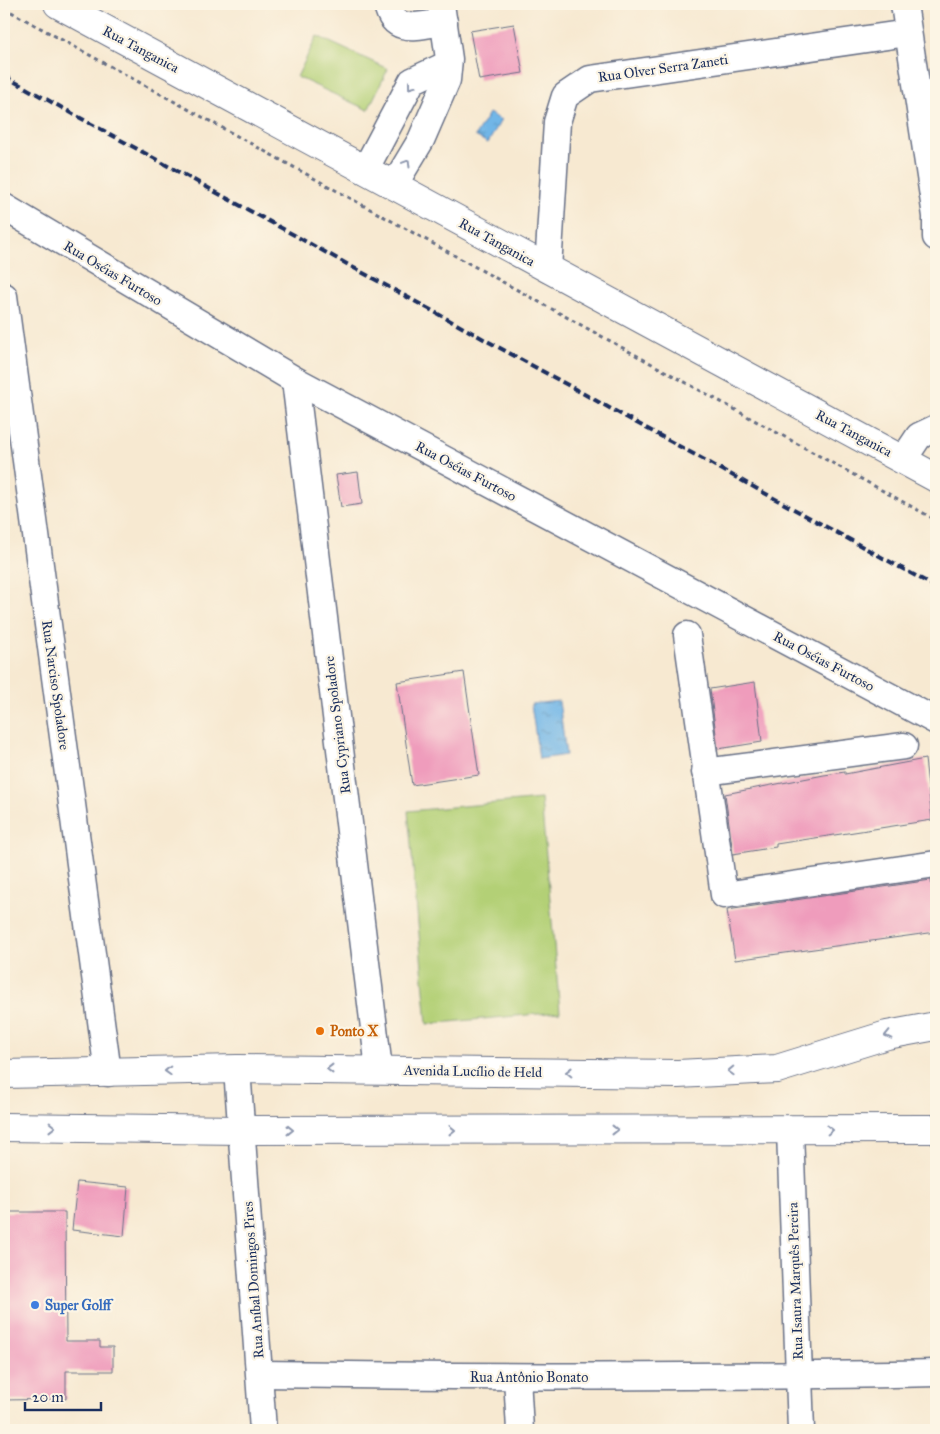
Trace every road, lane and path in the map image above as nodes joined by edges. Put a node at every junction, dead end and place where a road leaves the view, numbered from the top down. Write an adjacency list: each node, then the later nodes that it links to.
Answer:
1 (58, 4): 8 (main road, Rua Tanganica)
2 (387, 4): 5 (street)
3 (904, 4): 6 (street)
4 (4, 8): 19 (path)
5 (442, 13): 7 (street)
6 (908, 33): 11 (street); 13 (street, Rua Olver Serra Zaneti)
7 (448, 64): 8 (street, one-way to 8); 9 (street, one-way to 7)
8 (365, 170): 9 (main road, Rua Tanganica)
9 (394, 185): 13 (main road, Rua Tanganica)
10 (4, 208): 15 (street, Rua Oséias Furtoso)
11 (936, 216): 12 (street)
12 (936, 237)
13 (548, 269): 17 (main road, Rua Tanganica)
14 (4, 296): 28 (street, Rua Narciso Spoladore)
15 (295, 380): 21 (street, Rua Oséias Furtoso); 27 (street, Rua Cypriano Spoladore)
16 (936, 428): 17 (street)
17 (903, 460): 18 (main road, Rua Tanganica)
18 (936, 478)
19 (936, 520)
20 (688, 635): 23 (street)
21 (936, 721)
22 (904, 746): 23 (street)
23 (705, 772): 24 (street)
24 (936, 864)
25 (936, 1026): 27 (main road, Avenida Lucílio de Held, one-way to 27)
26 (236, 1070): 27 (main road, Avenida Lucílio de Held, one-way to 26); 28 (main road, Avenida Lucílio de Held, one-way to 28); 32 (street, Rua Aníbal Domingos Pires)
27 (379, 1070)
28 (108, 1073): 29 (main road, Avenida Lucílio de Held)
29 (4, 1074)
30 (4, 1127): 32 (main road, one-way to 32)
31 (936, 1129): 33 (main road, one-way to 31)
32 (241, 1130): 33 (main road, one-way to 33); 35 (street, Rua Aníbal Domingos Pires)
33 (790, 1131): 36 (street, Rua Isaura Marquês Pereira)
34 (936, 1372): 36 (street, Rua Antônio Bonato)
35 (260, 1374): 37 (street, Rua Antônio Bonato); 38 (street, Rua Aníbal Domingos Pires)
36 (799, 1376): 37 (street, Rua Antônio Bonato); 40 (street, Rua Isaura Marquês Pereira)
37 (517, 1377): 39 (street)
38 (264, 1430)
39 (520, 1430)
40 (800, 1430)

